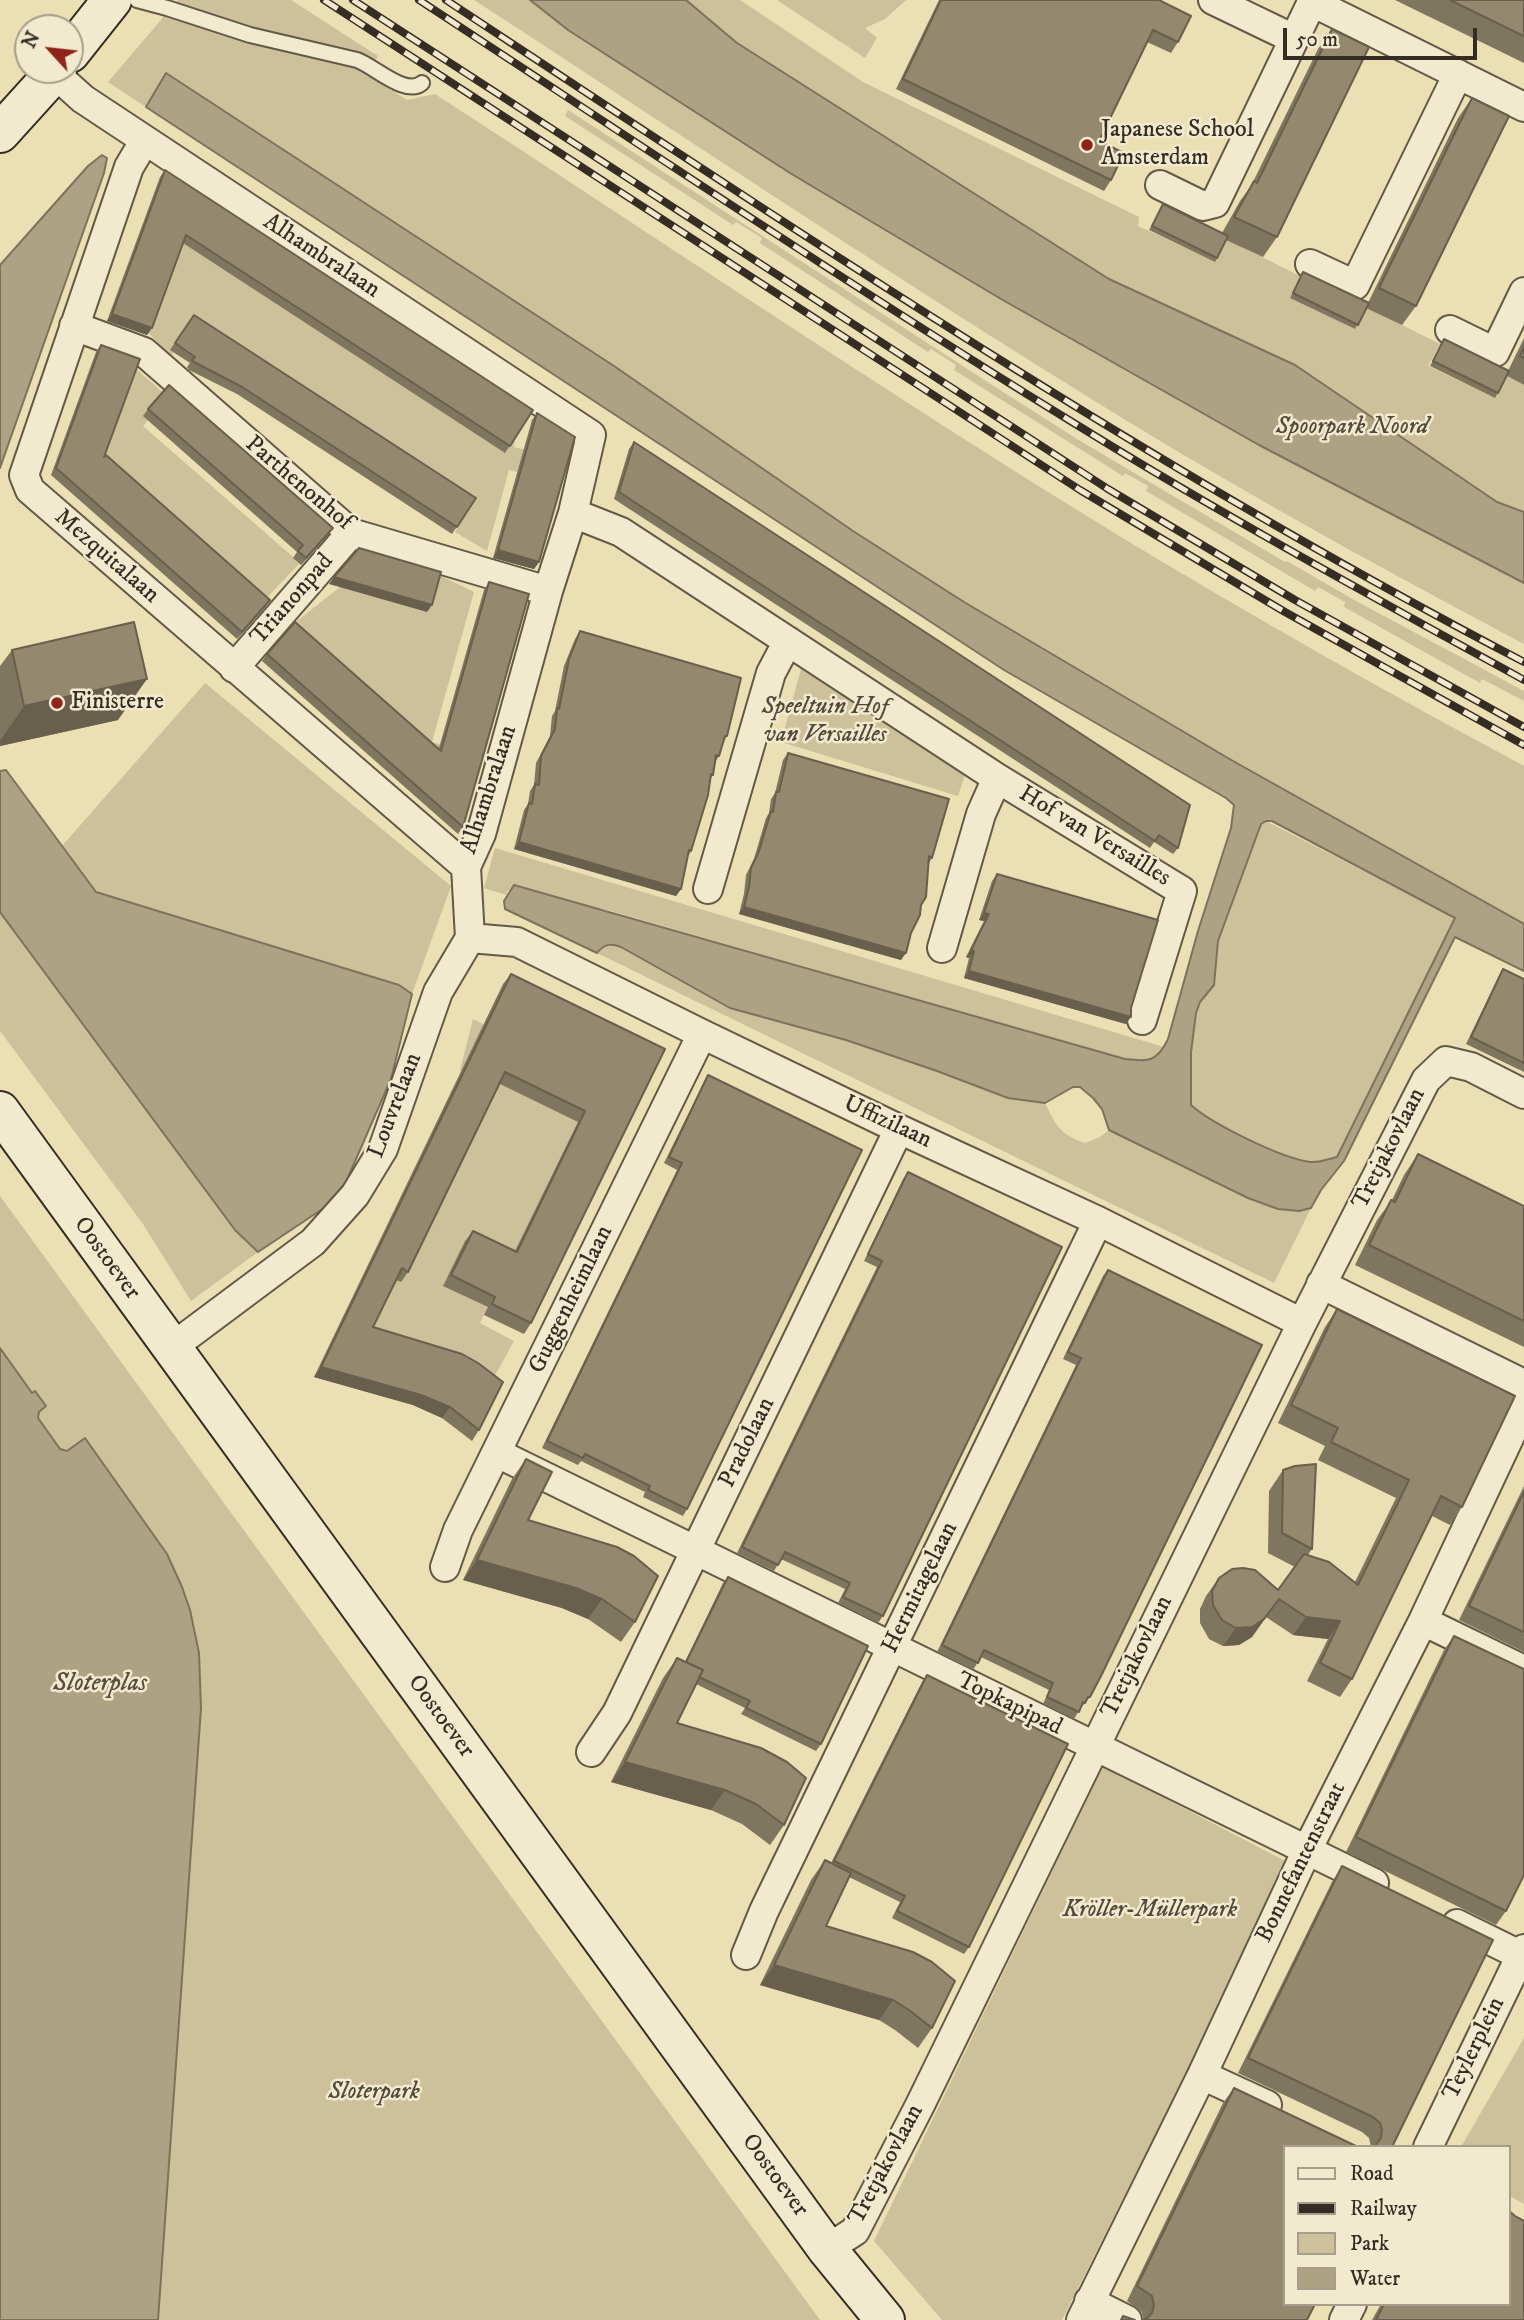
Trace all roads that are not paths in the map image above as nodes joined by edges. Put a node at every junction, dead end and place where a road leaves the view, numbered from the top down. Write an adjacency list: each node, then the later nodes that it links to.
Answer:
1 (112, 0): 5 (main road)
2 (137, 0): 8 (lane)
3 (1213, 0): 6 (street)
4 (1312, 1): 6 (street); 7 (street)
5 (84, 36)
6 (1294, 39): 14 (street)
7 (1458, 74): 11 (street); 15 (street)
8 (422, 83)
9 (44, 84): 12 (main road)
10 (73, 84): 13 (street, Alhambralaan)
11 (1524, 107)
12 (0, 133)
13 (145, 141): 17 (street, Mezquitalaan); 19 (street, Alhambralaan)
14 (1160, 185)
15 (1310, 264)
16 (1524, 292): 18 (street)
17 (75, 326): 20 (street, Parthenonhof); 23 (street, Mezquitalaan)
18 (1450, 330)
19 (573, 513): 21 (street, Alhambralaan); 22 (street, Hof van Versailles)
20 (351, 533): 21 (street, Parthenonhof); 23 (street, Trianonpad)
21 (548, 592): 25 (street, Alhambralaan)
22 (788, 641): 24 (street, Hof van Versailles); 26 (street)
23 (234, 668): 25 (street, Mezquitalaan)
24 (997, 778): 28 (street, Hof van Versailles); 29 (street, Hof van Versailles)
25 (466, 867): 27 (street)
26 (708, 889)
27 (470, 938): 30 (street, Uffizilaan); 37 (street, Louvrelaan)
28 (942, 948)
29 (1142, 1020)
30 (702, 1034): 33 (street, Uffizilaan); 40 (street, Guggenheimlaan)
31 (1524, 1094): 35 (street, Tretjakovlaan)
32 (0, 1111): 37 (main road, Oostoever)
33 (900, 1129): 34 (street, Uffizilaan); 41 (street, Pradolaan)
34 (1098, 1221): 36 (street, Uffizilaan); 44 (street, Hermitagelaan)
35 (1321, 1284): 36 (street, Tretjakovlaan); 38 (street)
36 (1302, 1322): 46 (street, Tretjakovlaan)
37 (171, 1348): 56 (main road, Oostoever)
38 (1524, 1384)
39 (1524, 1406): 43 (street, Bonnefantenstraat)
40 (497, 1453): 41 (street, Topkapipad); 42 (street, Guggenheimlaan)
41 (695, 1552): 44 (street, Topkapipad); 47 (street, Pradolaan)
42 (445, 1567)
43 (1423, 1621): 45 (street); 48 (street, Bonnefantenstraat)
44 (891, 1648): 46 (street, Topkapipad); 52 (street, Hermitagelaan)
45 (1524, 1670)
46 (1094, 1746): 48 (street, Topkapipad); 56 (street, Tretjakovlaan)
47 (591, 1752)
48 (1307, 1850): 49 (street, Topkapipad); 53 (street, Bonnefantenstraat)
49 (1402, 1897)
50 (1437, 1915): 51 (street)
51 (1523, 1954): 55 (street, Teylerplein)
52 (746, 1955)
53 (1202, 2075): 54 (street); 57 (street, Bonnefantenstraat)
54 (1285, 2113)
55 (1429, 2145)
56 (827, 2249): 58 (main road, Oostoever)
57 (1085, 2311): 59 (street)
58 (885, 2320)
59 (1127, 2320)

